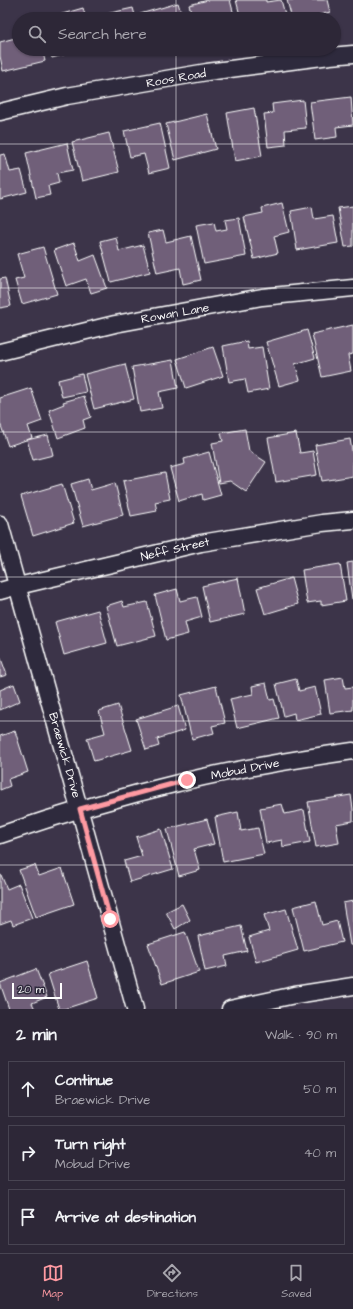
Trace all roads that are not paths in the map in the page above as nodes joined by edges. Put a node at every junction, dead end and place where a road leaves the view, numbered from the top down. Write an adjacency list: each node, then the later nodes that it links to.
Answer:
1 (353, 54): 2 (street, Roos Road)
2 (341, 55)
3 (330, 56): 4 (street, Roos Road)
4 (0, 112)
5 (353, 288): 6 (street, Rowan Lane)
6 (0, 352)
7 (353, 520): 9 (street, Neff Street)
8 (0, 524): 9 (street, Braewick Drive)
9 (18, 586): 10 (street, Neff Street); 12 (street, Braewick Drive)
10 (0, 591)
11 (353, 751): 12 (street, Mobud Drive)
12 (80, 809): 13 (street, Mobud Drive); 15 (street, Braewick Drive)
13 (0, 834)
14 (353, 986): 16 (street)
15 (135, 1009)
16 (230, 1009)

